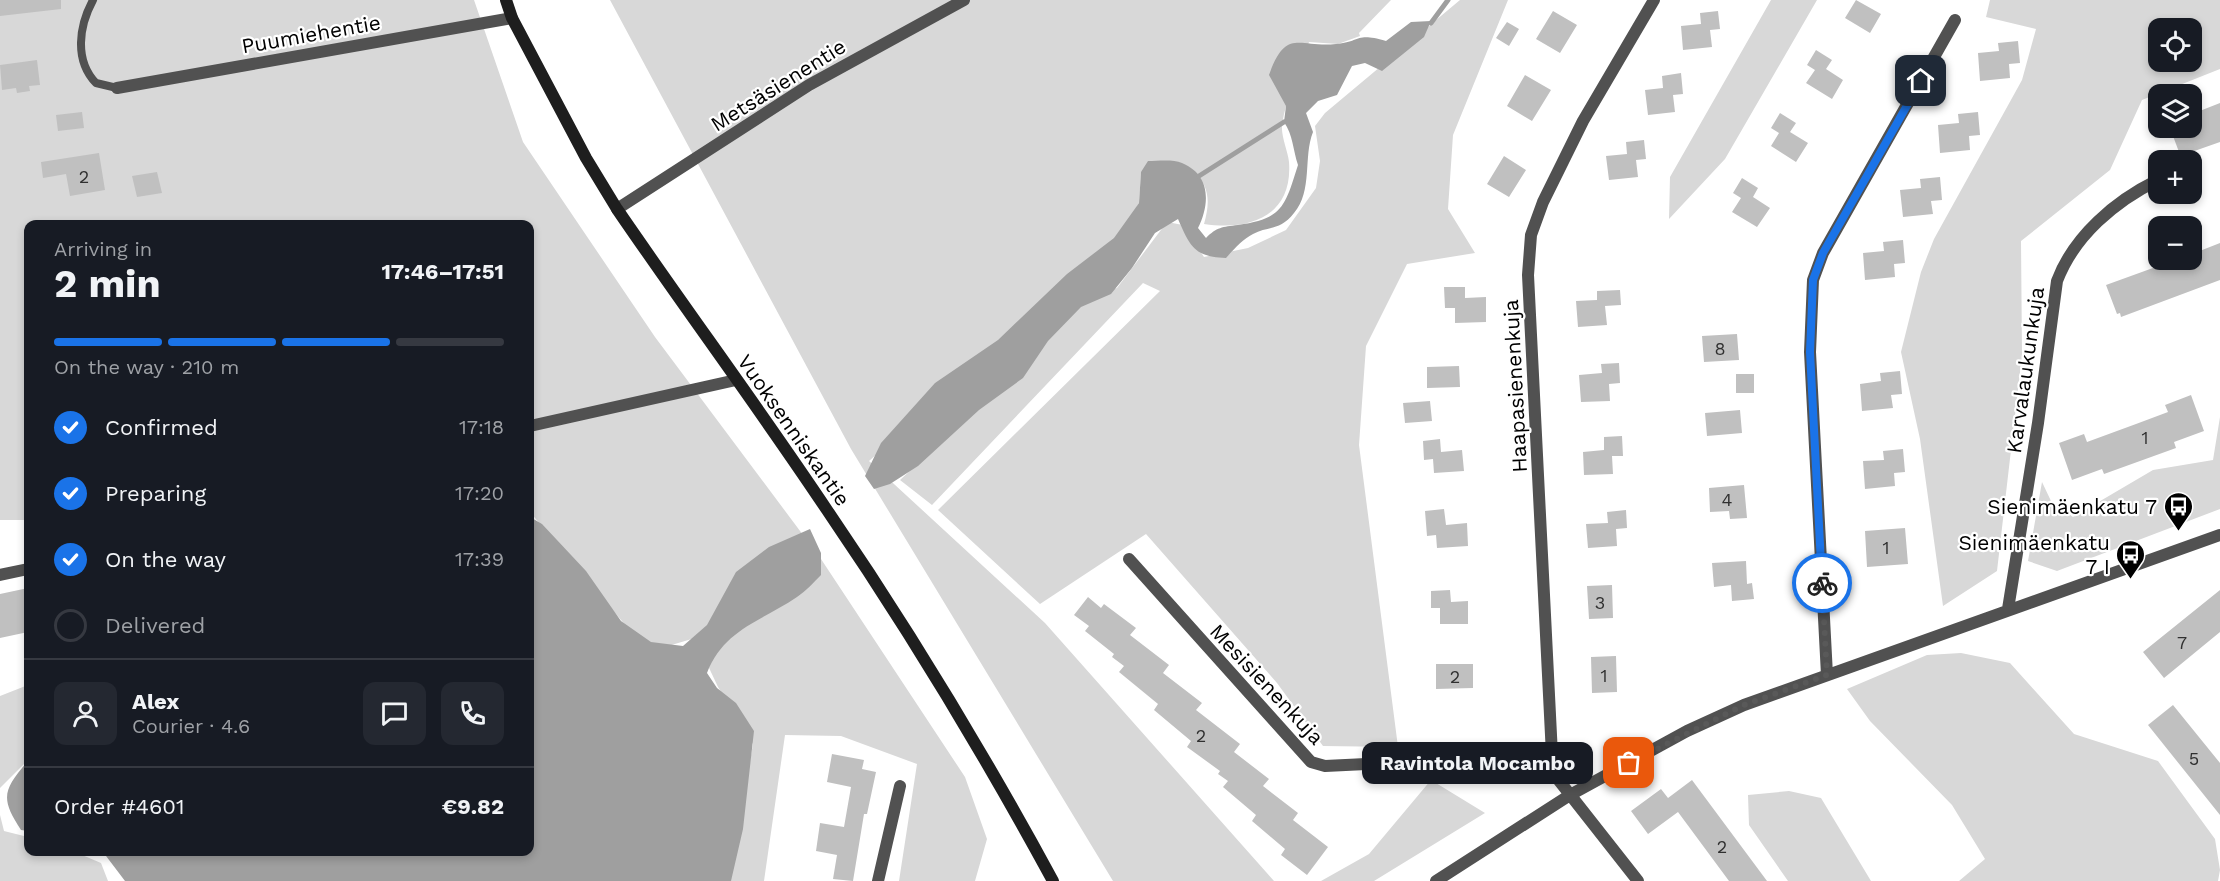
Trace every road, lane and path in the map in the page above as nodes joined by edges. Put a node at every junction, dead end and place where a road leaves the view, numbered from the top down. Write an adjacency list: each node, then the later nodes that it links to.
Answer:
1 (93, 0): 7 (lane)
2 (506, 0): 5 (street, Vuoksenniskantie)
3 (964, 0): 9 (street, Metsäsienentie)
4 (1654, 0): 18 (street, Haapasienenkuja)
5 (512, 18): 7 (street, Puumiehentie); 9 (street, Vuoksenniskantie)
6 (1955, 20): 17 (street)
7 (117, 88)
8 (2148, 185): 16 (street, Karvalaukunkuja)
9 (617, 209): 10 (street, Vuoksenniskantie)
10 (736, 380): 11 (street); 22 (street, Vuoksenniskantie)
11 (534, 425)
12 (2220, 535): 16 (street)
13 (1129, 559): 18 (street, Mesisienenkuja)
14 (24, 570): 15 (street)
15 (0, 575)
16 (2008, 609): 17 (street)
17 (1827, 675): 20 (street)
18 (1552, 755): 20 (street, Haapasienenkuja)
19 (900, 786): 21 (street)
20 (1570, 795): 23 (street); 24 (street, Haapasienenkuja)
21 (879, 881)
22 (1053, 881)
23 (1436, 881)
24 (1638, 881)

